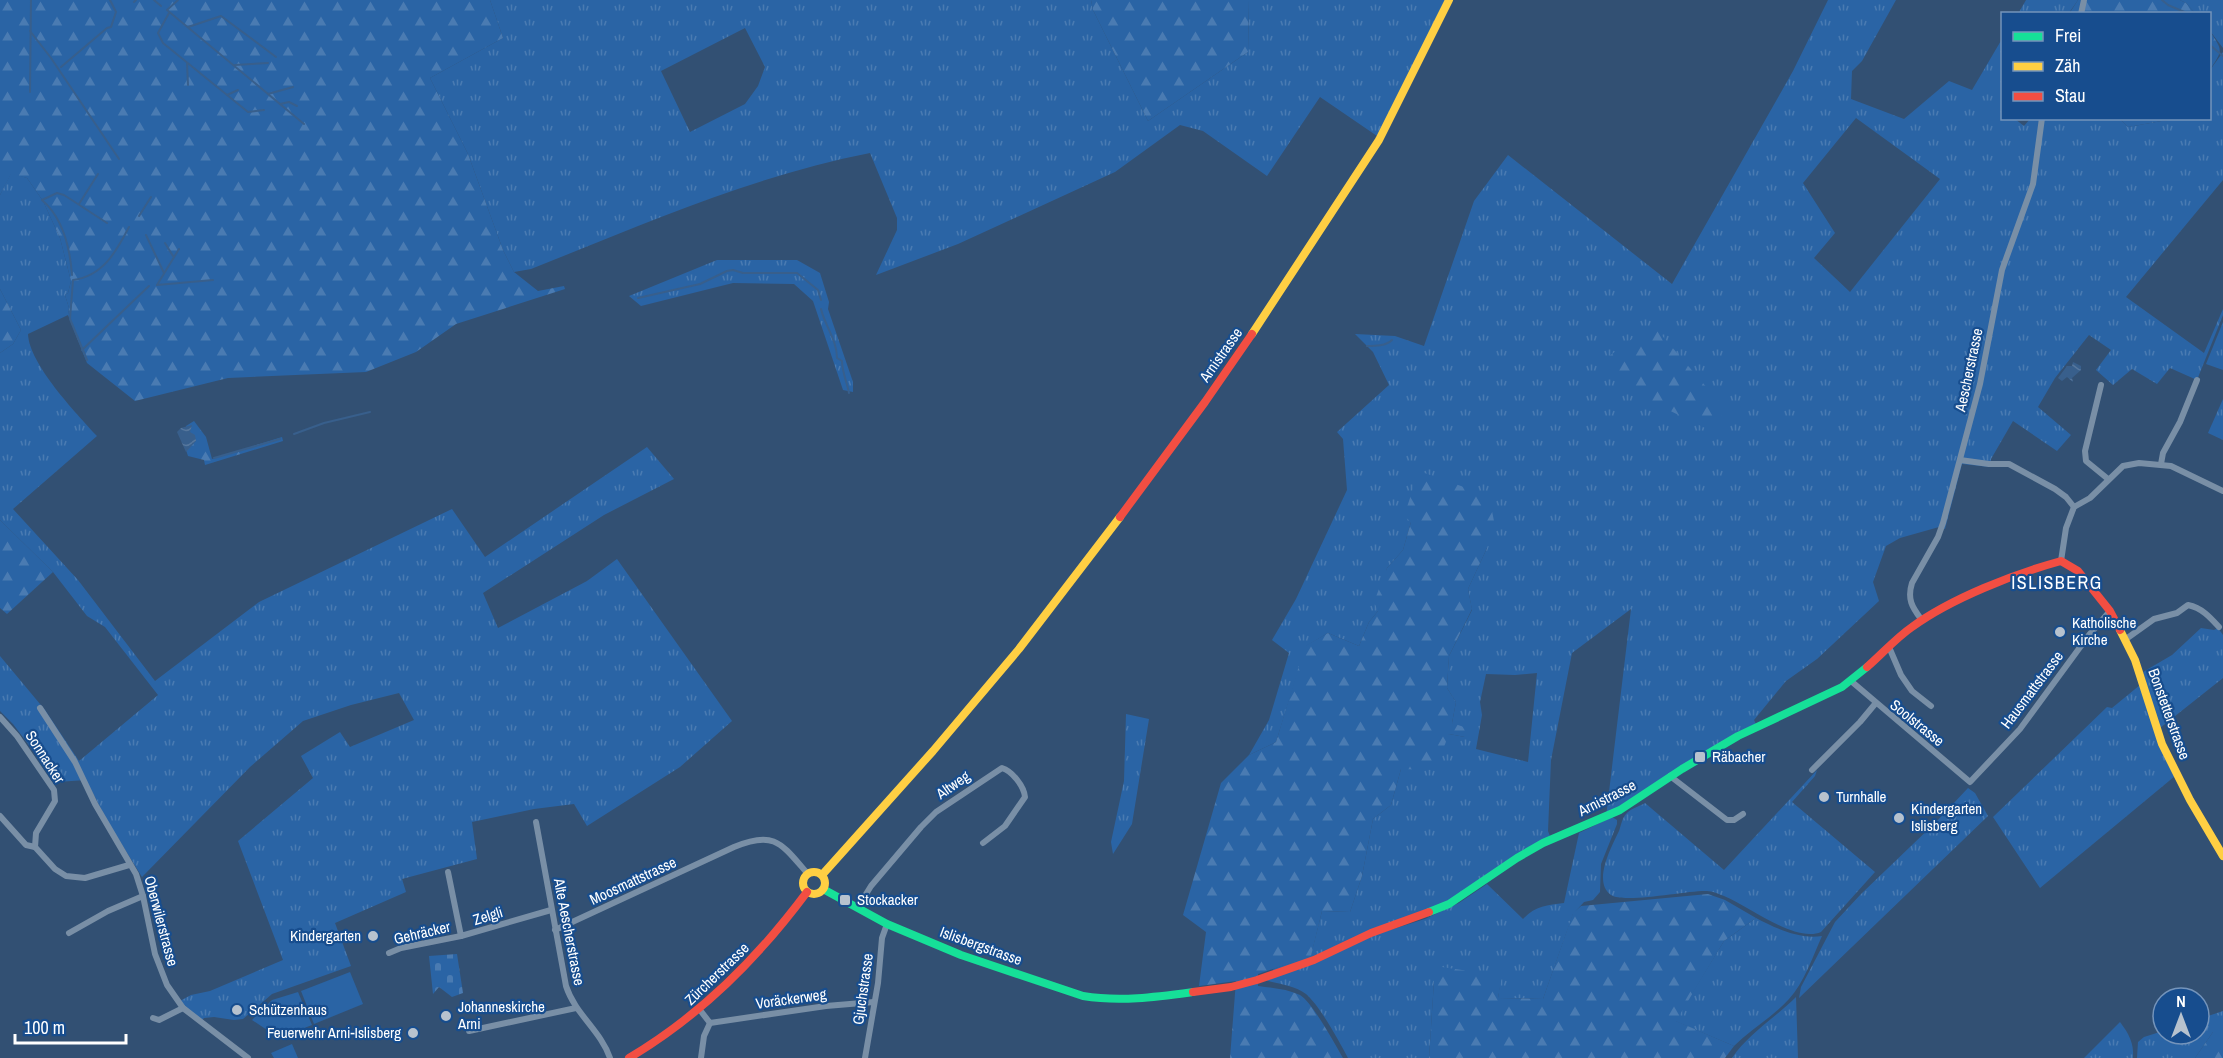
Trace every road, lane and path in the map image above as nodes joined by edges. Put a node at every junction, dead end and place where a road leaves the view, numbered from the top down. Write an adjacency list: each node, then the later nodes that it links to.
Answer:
1 (1449, 0): 33 (street, Arnistrasse)
2 (2042, 120): 5 (street, Aescherstrasse)
3 (2197, 380): 6 (street)
4 (2101, 386): 7 (street)
5 (1960, 460): 9 (street); 12 (street, Aescherstrasse)
6 (2161, 464): 7 (street); 8 (street)
7 (2108, 479): 9 (street)
8 (2223, 491)
9 (2074, 507): 10 (street)
10 (2061, 561): 11 (street, Bonstetterstrasse); 12 (street, Arnistrasse)
11 (2110, 611): 14 (street, Bonstetterstrasse); 23 (street, Hausmattstrasse)
12 (1921, 619): 15 (street, Arnistrasse)
13 (2219, 627): 14 (street)
14 (2126, 639): 29 (street, Bonstetterstrasse)
15 (1888, 647): 16 (street, Arnistrasse); 18 (street)
16 (1851, 681): 17 (street, Soolstrasse); 22 (street, Arnistrasse)
17 (1875, 704): 21 (street); 23 (street, Soolstrasse)
18 (1931, 706)
19 (40, 708): 30 (street, Oberwilerstrasse)
20 (0, 717): 28 (street, Sonnacker)
21 (1812, 770)
22 (1671, 776): 24 (street); 46 (street, Arnistrasse)
23 (1970, 782)
24 (1743, 814)
25 (0, 816): 28 (street)
26 (536, 822): 38 (street, Alte Aescherstrasse)
27 (983, 843): 37 (street, Altweg)
28 (35, 847): 30 (street)
29 (2223, 856)
30 (129, 865): 36 (street, Oberwilerstrasse)
31 (448, 872): 42 (street, Zelgli)
32 (807, 873): 33 (street); 35 (street); 40 (street, Moosmattstrasse)
33 (822, 875): 34 (street)
34 (823, 889): 35 (street); 37 (street, Islisbergstrasse)
35 (807, 892): 50 (street, Zürcherstrasse)
36 (143, 896): 41 (street); 44 (street, Oberwilerstrasse)
37 (858, 907): 39 (street, Islisbergstrasse)
38 (551, 910): 40 (street, Alte Aescherstrasse); 42 (street, Zelgli)
39 (886, 924): 46 (street, Islisbergstrasse); 47 (street, Gjuchstrasse)
40 (555, 930): 49 (street, Alte Aescherstrasse)
41 (69, 933)
42 (461, 936): 43 (street, Gehräcker)
43 (389, 953)
44 (155, 954): 45 (street); 48 (street, Oberwilerstrasse)
45 (147, 956)
46 (1138, 999)
47 (874, 1002): 52 (street, Voräckerweg); 58 (street, Gjuchstrasse)
48 (183, 1008): 51 (street); 54 (street, Oberwilerstrasse)
49 (576, 1008): 53 (street); 55 (street, Alte Aescherstrasse)
50 (700, 1010): 52 (street); 56 (street, Zürcherstrasse)
51 (153, 1018)
52 (711, 1023): 57 (street)
53 (469, 1031)
54 (248, 1058)
55 (610, 1058)
56 (629, 1058)
57 (701, 1058)
58 (865, 1058)

